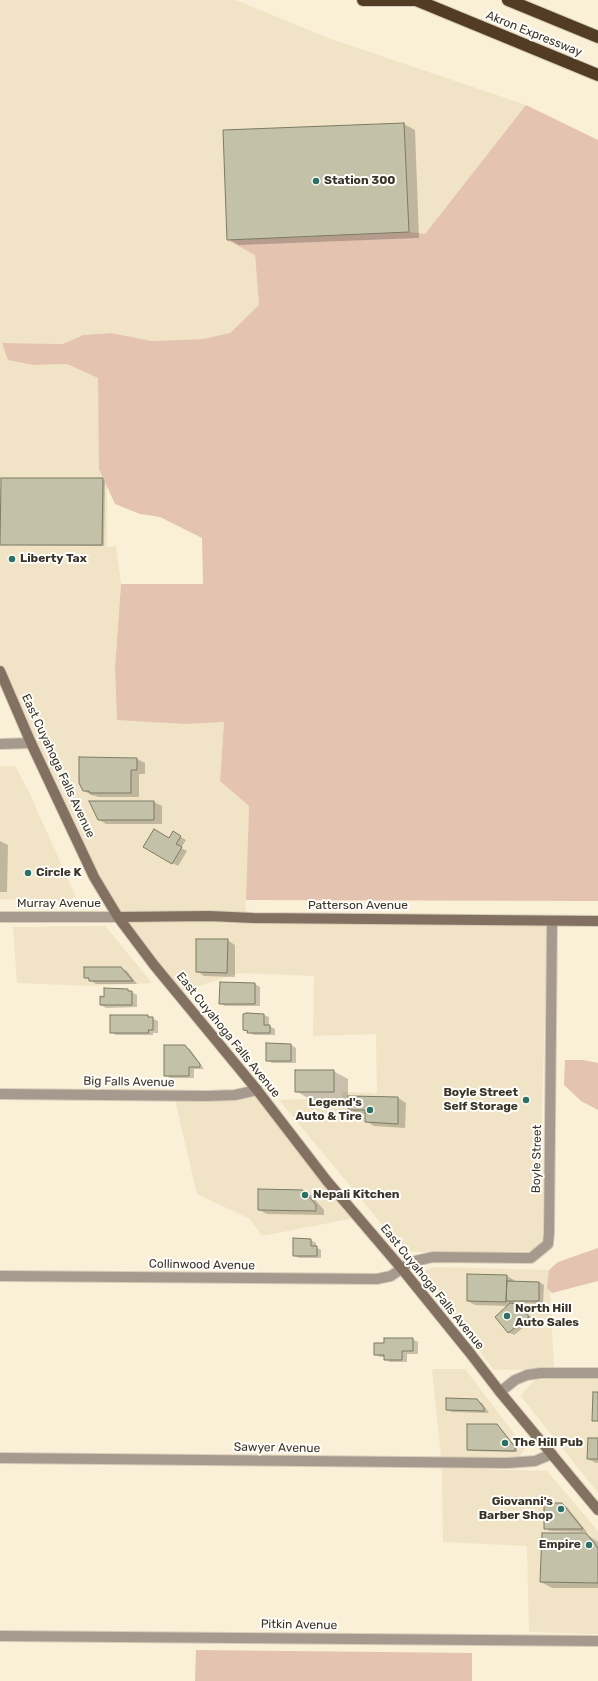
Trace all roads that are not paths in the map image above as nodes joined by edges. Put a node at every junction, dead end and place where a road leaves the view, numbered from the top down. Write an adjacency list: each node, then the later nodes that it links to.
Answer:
1 (362, 0): 2 (highway)
2 (416, 0): 5 (highway, Akron Expressway)
3 (508, 0): 4 (highway, Akron Expressway)
4 (598, 37)
5 (598, 75)
6 (0, 671): 7 (street, East Cuyahoga Falls Avenue)
7 (31, 743): 8 (street); 10 (street, East Cuyahoga Falls Avenue)
8 (0, 744)
9 (0, 917): 10 (street, Murray Avenue)
10 (118, 917): 11 (street, Patterson Avenue); 13 (street, East Cuyahoga Falls Avenue)
11 (552, 921): 12 (street, Patterson Avenue); 15 (street, Boyle Street)
12 (598, 921)
13 (257, 1090): 14 (street, Big Falls Avenue); 15 (street, East Cuyahoga Falls Avenue)
14 (0, 1094)
15 (402, 1269): 16 (street, Collinwood Avenue); 18 (street, East Cuyahoga Falls Avenue)
16 (0, 1276)
17 (598, 1373): 18 (street)
18 (500, 1392): 19 (street, East Cuyahoga Falls Avenue)
19 (552, 1454): 20 (street, Sawyer Avenue); 21 (street, East Cuyahoga Falls Avenue)
20 (0, 1458)
21 (598, 1510)
22 (0, 1636): 23 (street, Pitkin Avenue)
23 (598, 1641)

